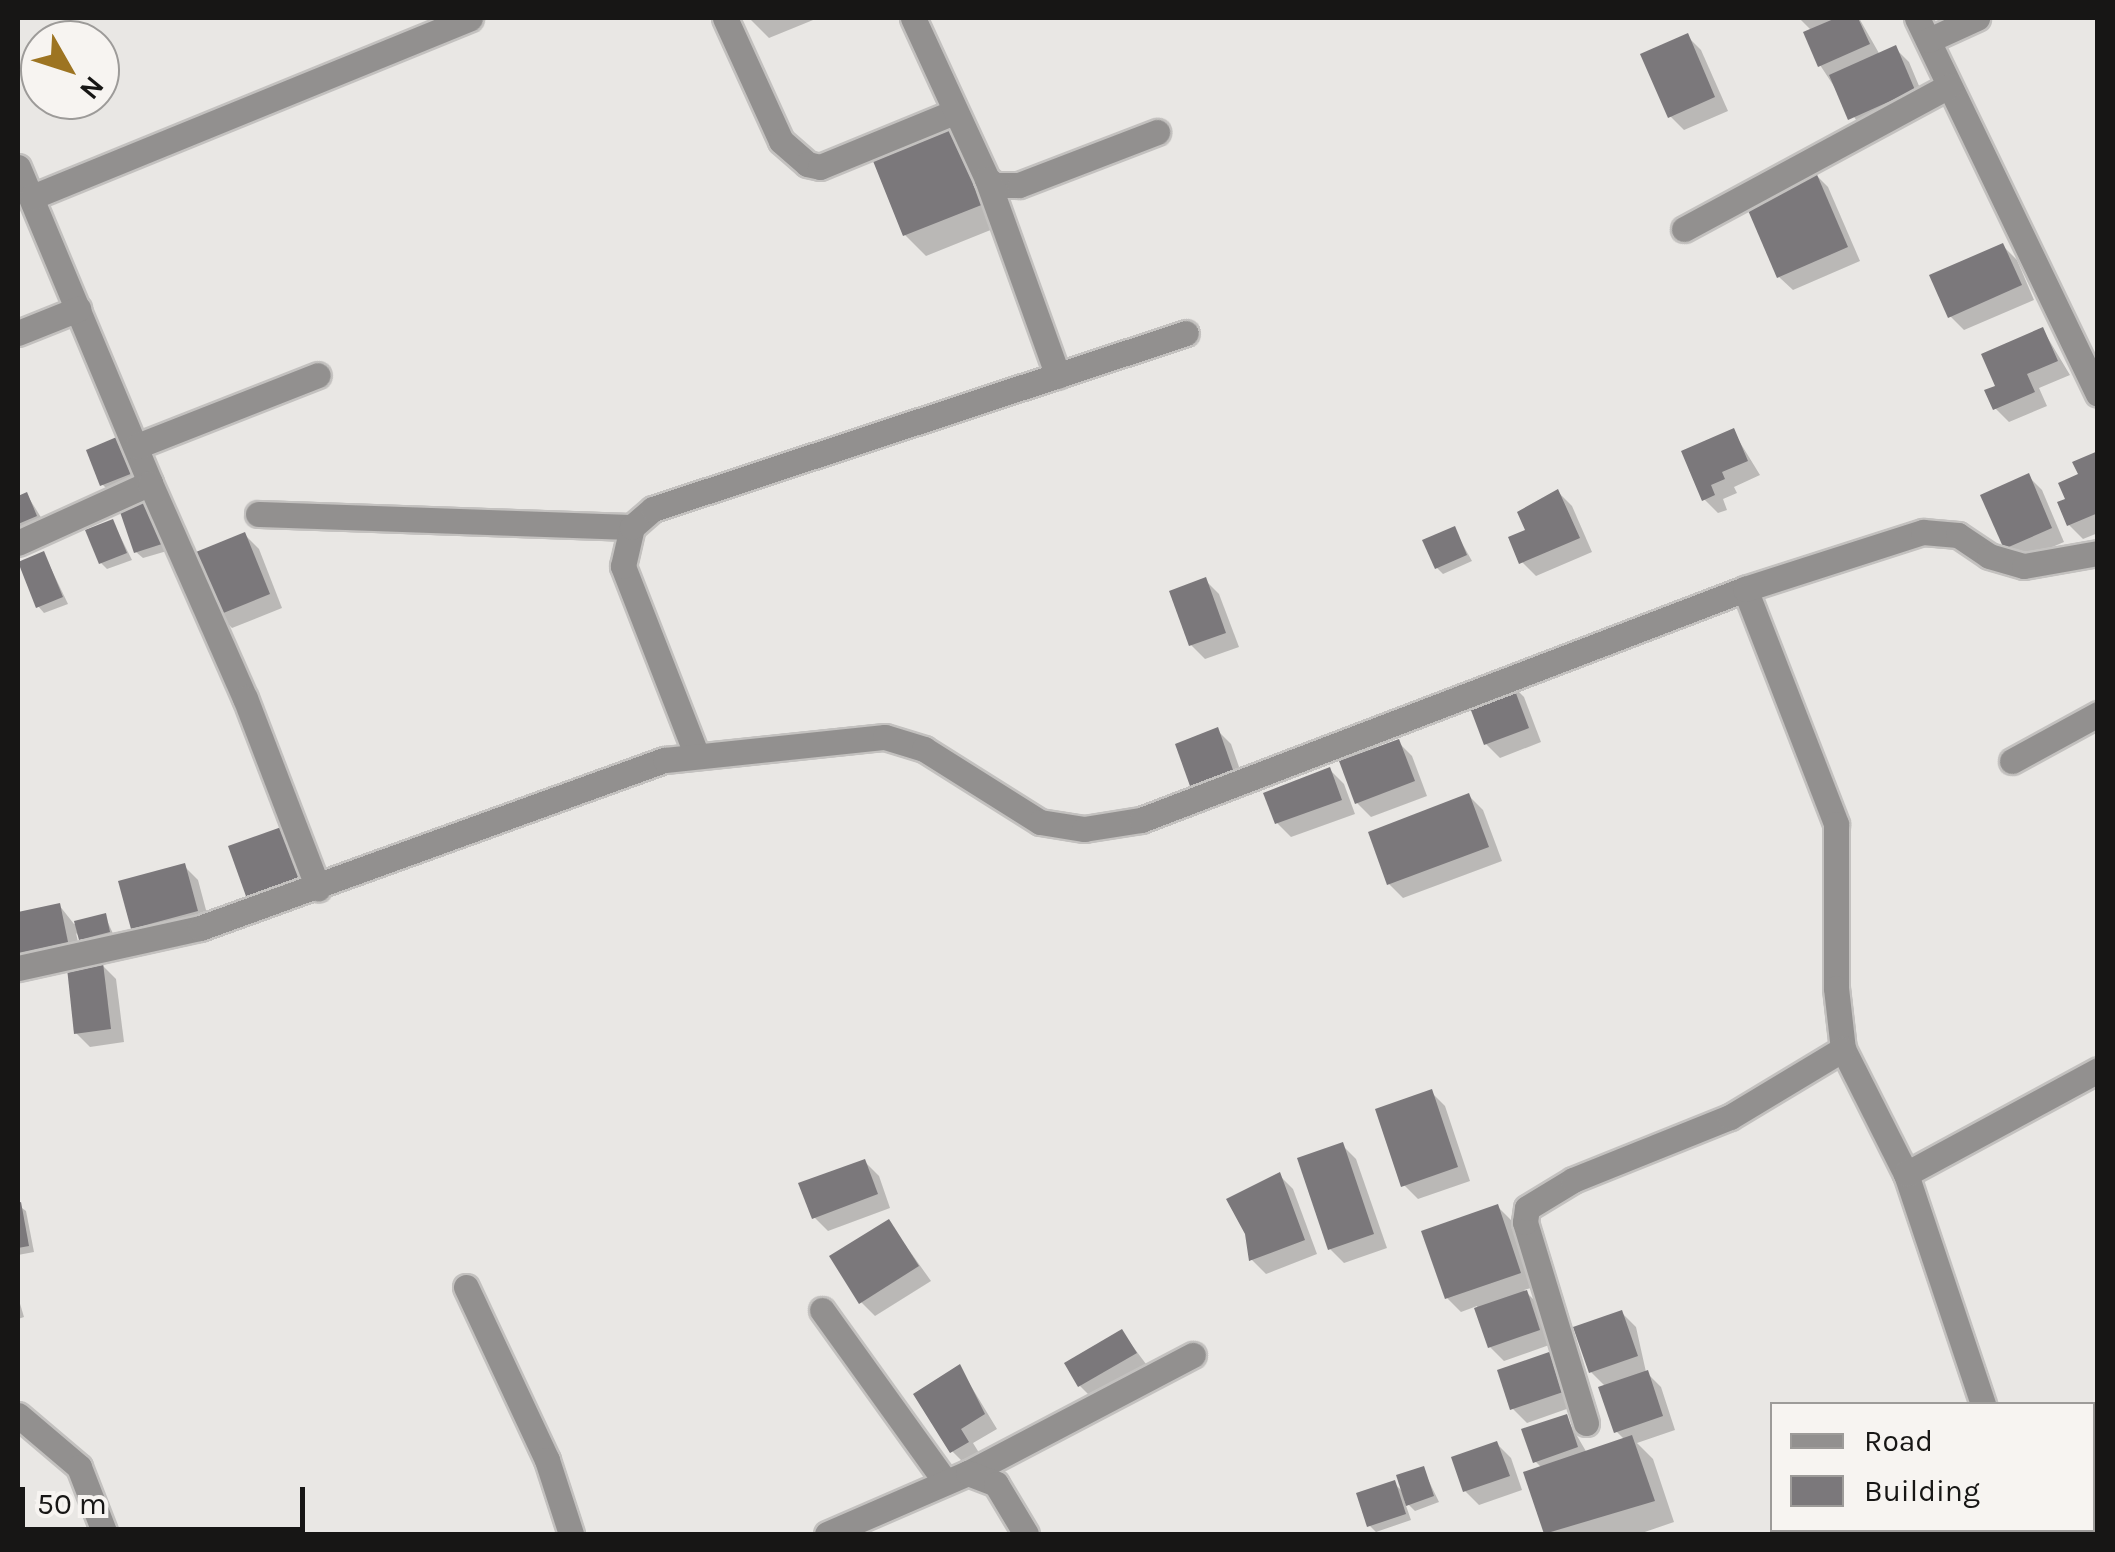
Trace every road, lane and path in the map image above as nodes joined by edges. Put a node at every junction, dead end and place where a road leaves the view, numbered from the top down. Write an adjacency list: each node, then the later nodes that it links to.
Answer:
1 (470, 18): 11 (street)
2 (725, 18): 7 (street)
3 (914, 18): 7 (street)
4 (1977, 18): 5 (street)
5 (1923, 28): 6 (street)
6 (1949, 86): 12 (street); 18 (street)
7 (954, 112): 10 (street)
8 (1157, 132): 10 (street)
9 (18, 167): 11 (street)
10 (986, 179): 17 (street)
11 (32, 197): 13 (street)
12 (1684, 228)
13 (78, 309): 14 (street); 19 (street)
14 (18, 333)
15 (1186, 333): 17 (street)
16 (318, 376): 19 (street)
17 (1058, 376): 22 (street)
18 (2098, 394)
19 (137, 446): 20 (street)
20 (150, 482): 23 (street); 29 (street)
21 (258, 514): 22 (street)
22 (632, 527): 27 (street)
23 (18, 542)
24 (2098, 553): 25 (street)
25 (1744, 589): 27 (street); 31 (street)
26 (2098, 714): 28 (street)
27 (697, 756): 29 (street)
28 (2012, 760)
29 (318, 888): 30 (street)
30 (18, 968)
31 (1843, 1049): 33 (street); 39 (street)
32 (2098, 1070): 33 (street)
33 (1906, 1174): 37 (street)
34 (466, 1287): 42 (street)
35 (822, 1310): 40 (street)
36 (1192, 1355): 40 (street)
37 (1982, 1402)
38 (18, 1416): 41 (street)
39 (1586, 1423)
40 (957, 1477): 43 (street); 44 (street)
41 (105, 1534)
42 (570, 1534)
43 (827, 1534)
44 (1026, 1534)

